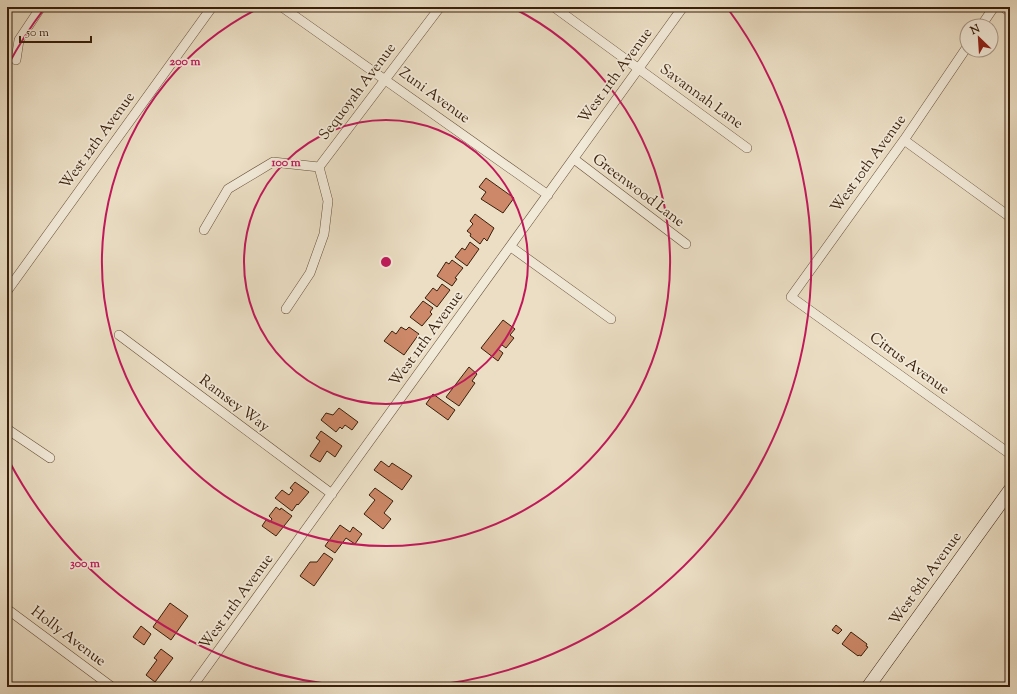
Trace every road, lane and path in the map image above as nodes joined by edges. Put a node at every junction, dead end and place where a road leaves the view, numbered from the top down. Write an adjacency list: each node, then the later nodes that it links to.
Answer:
1 (41, 7): 12 (street)
2 (212, 7): 24 (street, West 12th Avenue)
3 (282, 7): 14 (street, Zuni Avenue)
4 (440, 7): 14 (street, Sequoyah Avenue)
5 (554, 7): 13 (street, Savannah Lane)
6 (683, 7): 13 (street, West 11th Avenue)
7 (994, 7): 10 (street)
8 (1003, 7): 9 (street)
9 (1010, 12)
10 (986, 18)
11 (960, 58): 15 (street, West 10th Avenue)
12 (16, 60)
13 (638, 69): 16 (street, Savannah Lane); 17 (street, West 11th Avenue)
14 (386, 79): 18 (street, Sequoyah Avenue); 19 (street, Zuni Avenue)
15 (904, 140): 20 (street); 25 (street, West 10th Avenue)
16 (747, 148)
17 (574, 159): 19 (street, West 11th Avenue); 22 (street, Greenwood Lane)
18 (320, 167): 21 (street); 26 (street)
19 (548, 195): 23 (street, West 11th Avenue)
20 (1010, 217)
21 (204, 230)
22 (686, 244)
23 (511, 247): 27 (street); 33 (street, West 11th Avenue)
24 (7, 291)
25 (791, 297): 30 (street, Citrus Avenue)
26 (286, 309)
27 (611, 320)
28 (119, 336): 33 (street, Ramsey Way)
29 (7, 429): 31 (street)
30 (1010, 454)
31 (50, 458)
32 (1010, 490): 37 (street, West 8th Avenue)
33 (332, 494): 36 (street, West 11th Avenue)
34 (9, 613): 35 (street, Holly Avenue)
35 (112, 687)
36 (192, 687)
37 (868, 687)

